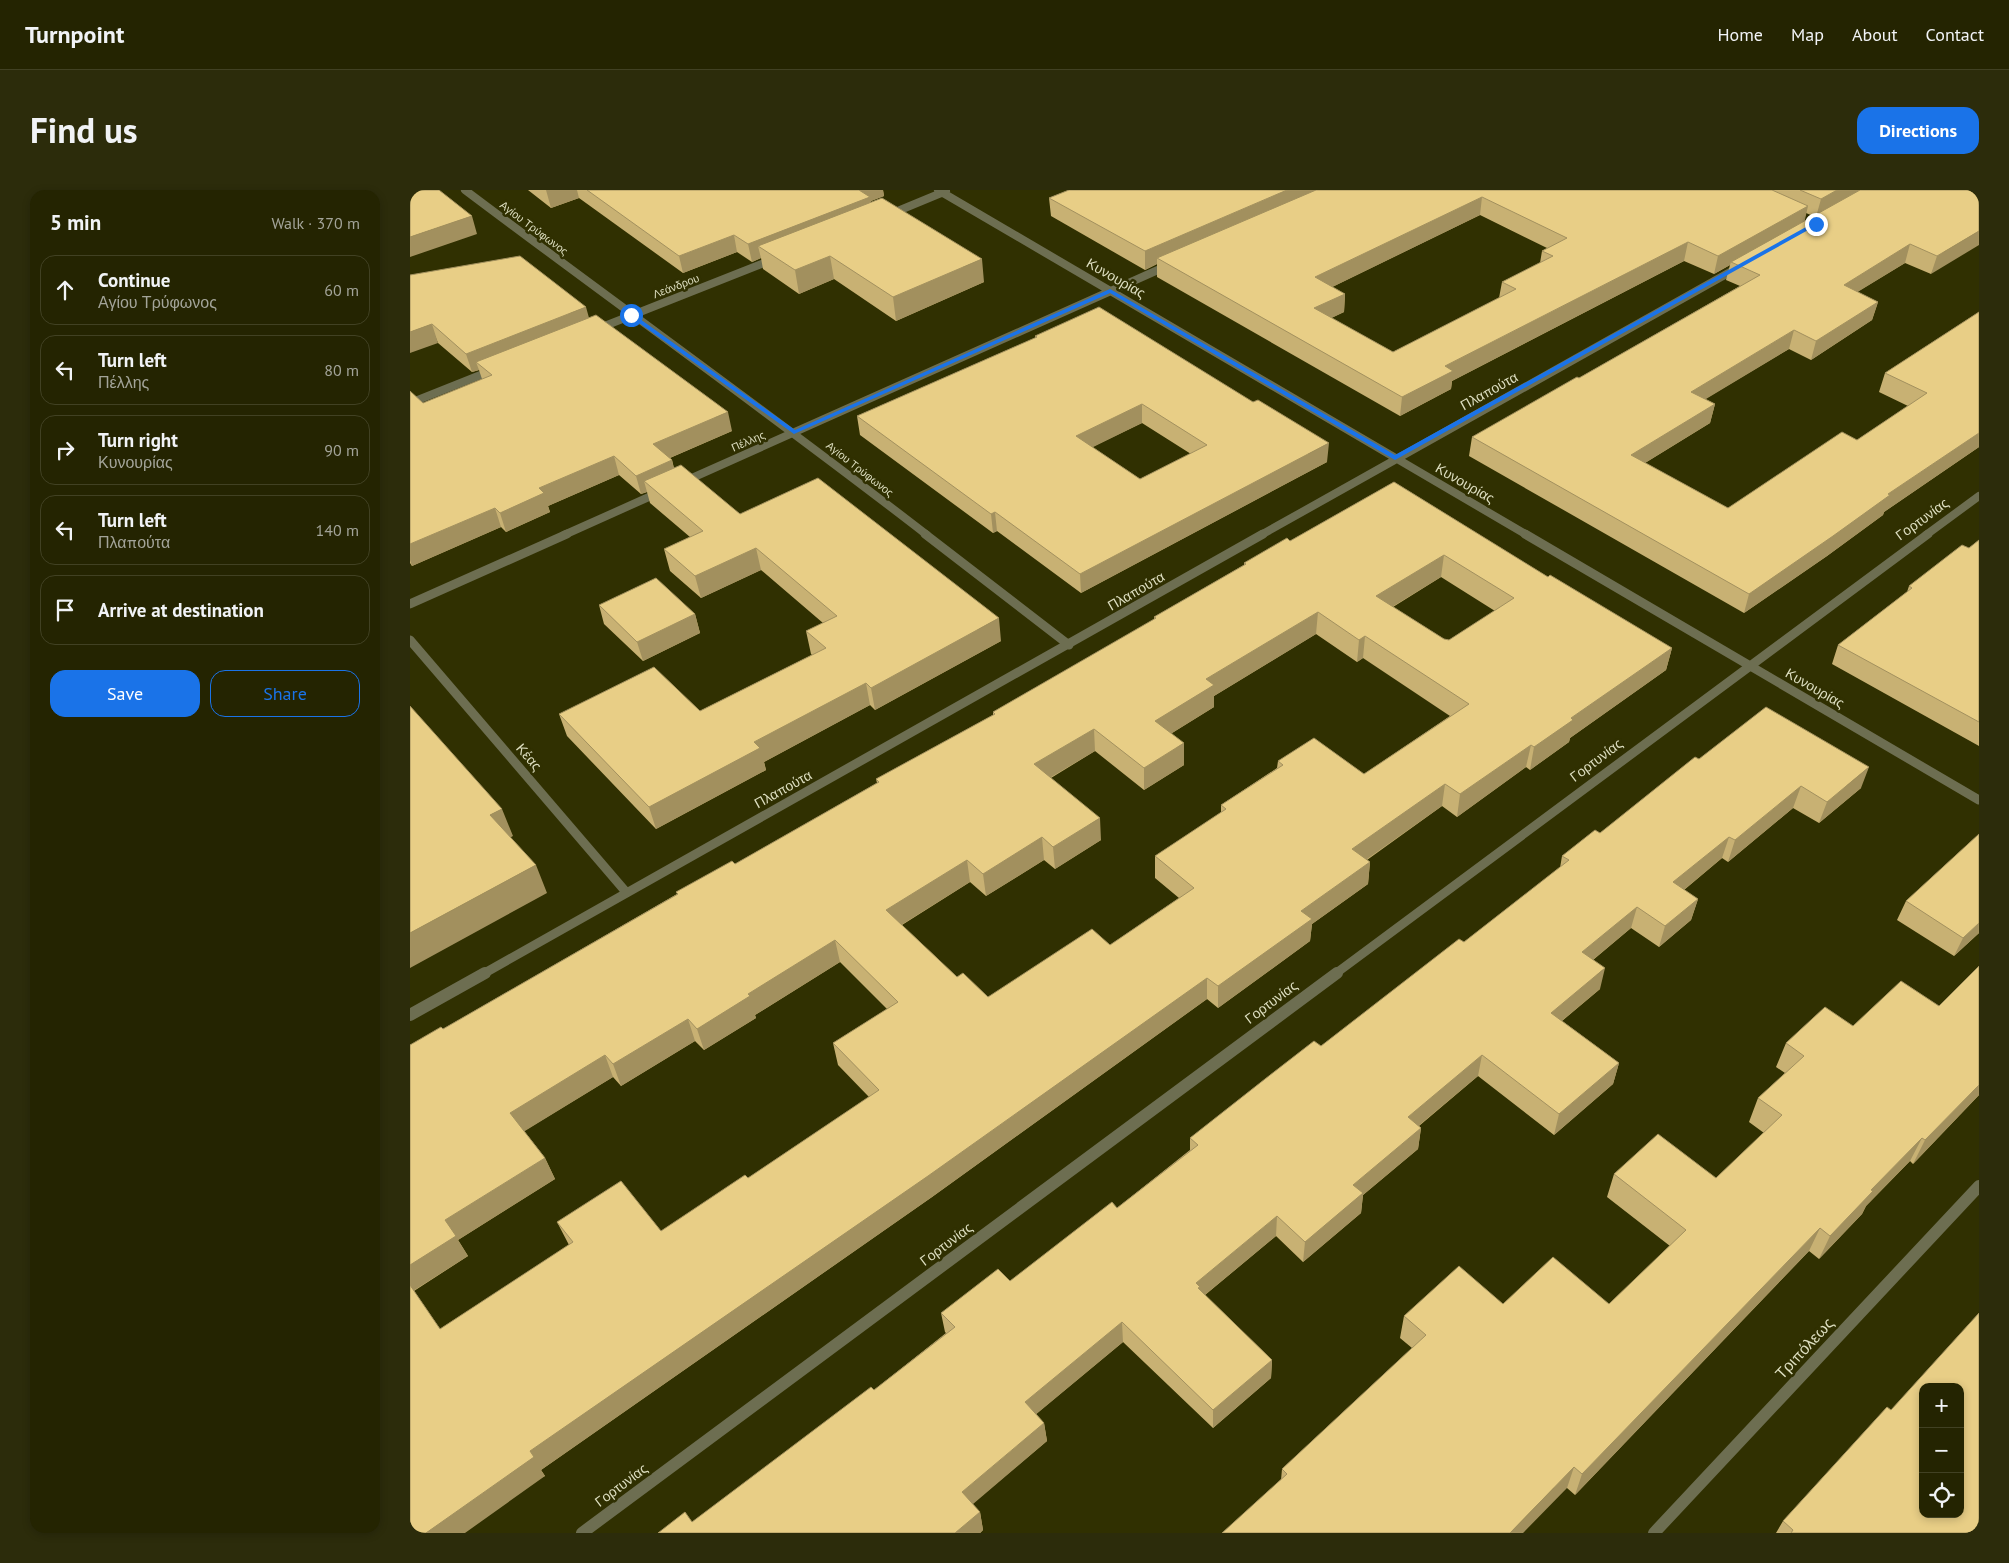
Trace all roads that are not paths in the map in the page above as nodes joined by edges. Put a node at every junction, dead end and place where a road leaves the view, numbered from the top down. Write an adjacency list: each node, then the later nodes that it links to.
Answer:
1 (465, 190): 8 (street, Αγίου Τρύφωνος)
2 (944, 191): 3 (street); 7 (street, Κυνουρίας)
3 (879, 218)
4 (778, 258): 8 (street, Λεάνδρου)
5 (1748, 262): 13 (street, Πλαπούτα)
6 (1173, 264): 7 (street, Πέλλης)
7 (1110, 291): 12 (street, Πέλλης); 13 (street, Κυνουρίας)
8 (631, 315): 9 (street, Λεάνδρου); 12 (street, Αγίου Τρύφωνος)
9 (585, 333)
10 (502, 366): 11 (street)
11 (410, 403)
12 (794, 432): 14 (street, Πέλλης); 19 (street, Αγίου Τρύφωνος)
13 (1395, 458): 19 (street, Πλαπούτα); 20 (street, Κυνουρίας)
14 (678, 484)
15 (669, 488): 17 (street)
16 (1979, 496): 20 (street, Γορτυνίας)
17 (410, 604)
18 (410, 640): 22 (street, Κέας)
19 (1069, 644): 22 (street, Πλαπούτα)
20 (1749, 666): 21 (street, Κυνουρίας); 25 (street, Γορτυνίας)
21 (1979, 800)
22 (626, 892): 23 (street, Πλαπούτα)
23 (410, 1014)
24 (1979, 1186): 26 (street, Τριπόλεως)
25 (582, 1533)
26 (1654, 1533)

